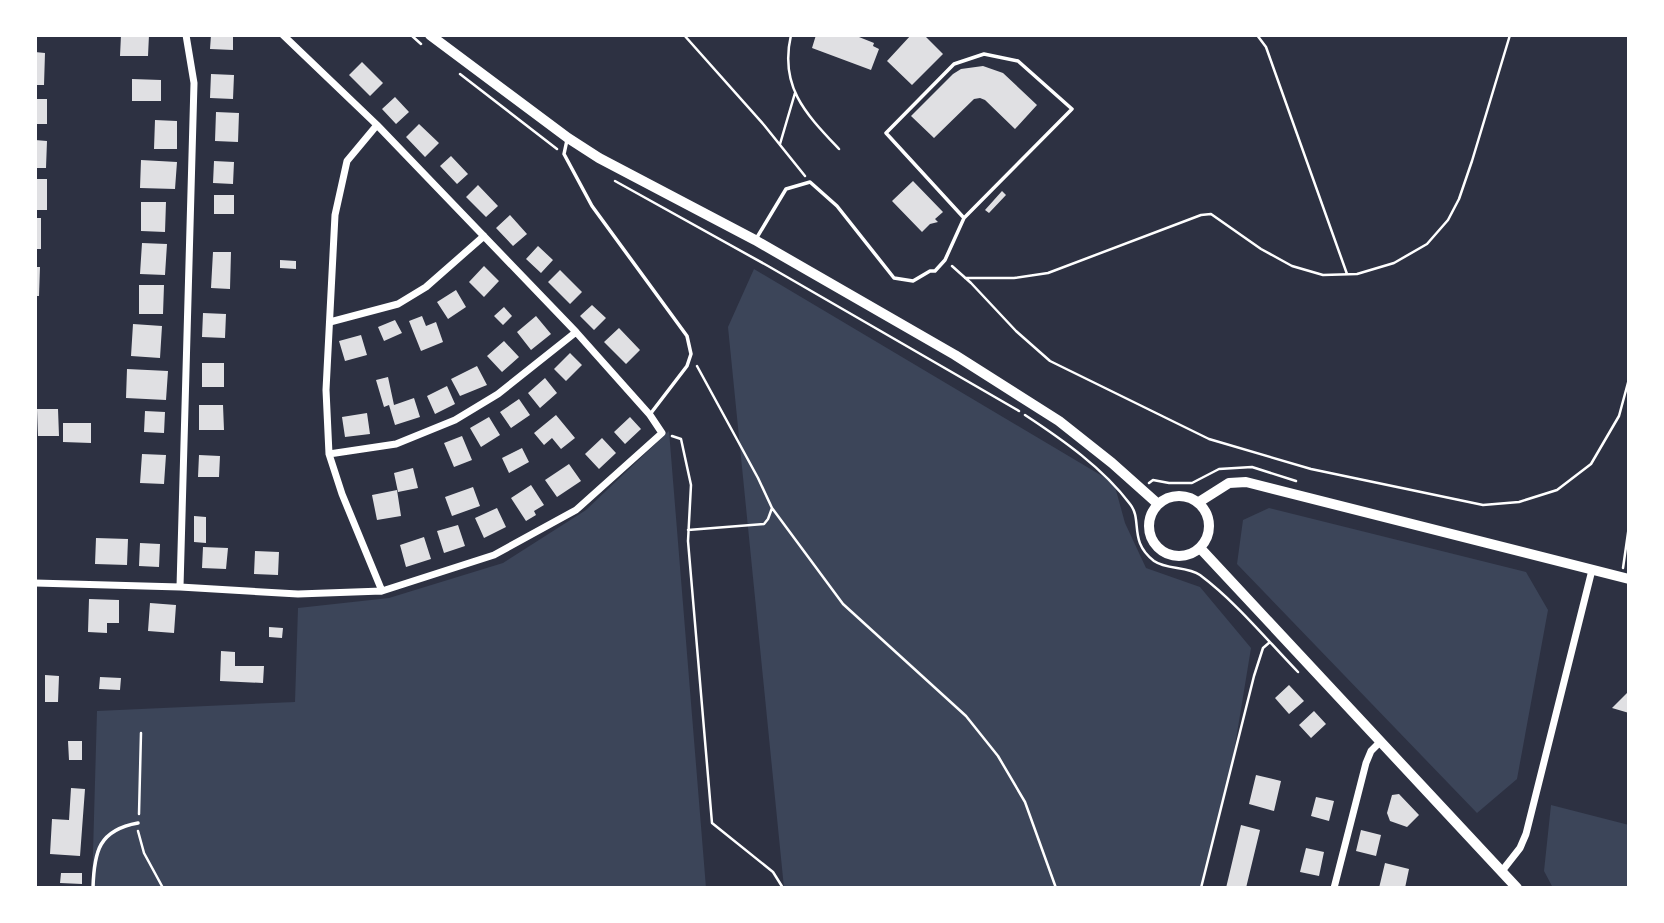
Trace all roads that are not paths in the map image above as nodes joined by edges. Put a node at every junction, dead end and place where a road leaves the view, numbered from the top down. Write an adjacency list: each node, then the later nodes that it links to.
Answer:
1 (186, 35): 19 (street)
2 (283, 35): 4 (street)
3 (430, 35): 5 (street)
4 (377, 125): 7 (street); 9 (street)
5 (568, 138): 8 (street); 11 (lane)
6 (964, 218): 6 (lane); 8 (lane)
7 (484, 236): 9 (street); 10 (street)
8 (755, 240): 14 (street)
9 (330, 322): 12 (street)
10 (576, 332): 11 (street); 12 (street)
11 (650, 415): 20 (street)
12 (329, 454): 20 (street)
13 (1199, 502): 14 (street); 15 (street); 16 (street)
14 (1158, 504): 15 (street)
15 (1200, 548): 21 (street)
16 (1592, 570): 17 (street); 23 (street)
17 (1626, 578)
18 (35, 583): 19 (street)
19 (180, 587): 20 (street)
20 (382, 590)
21 (1381, 741): 23 (street); 25 (street)
22 (138, 823): 24 (lane)
23 (1502, 871): 26 (street)
24 (93, 888)
25 (1334, 888)
26 (1517, 888)

